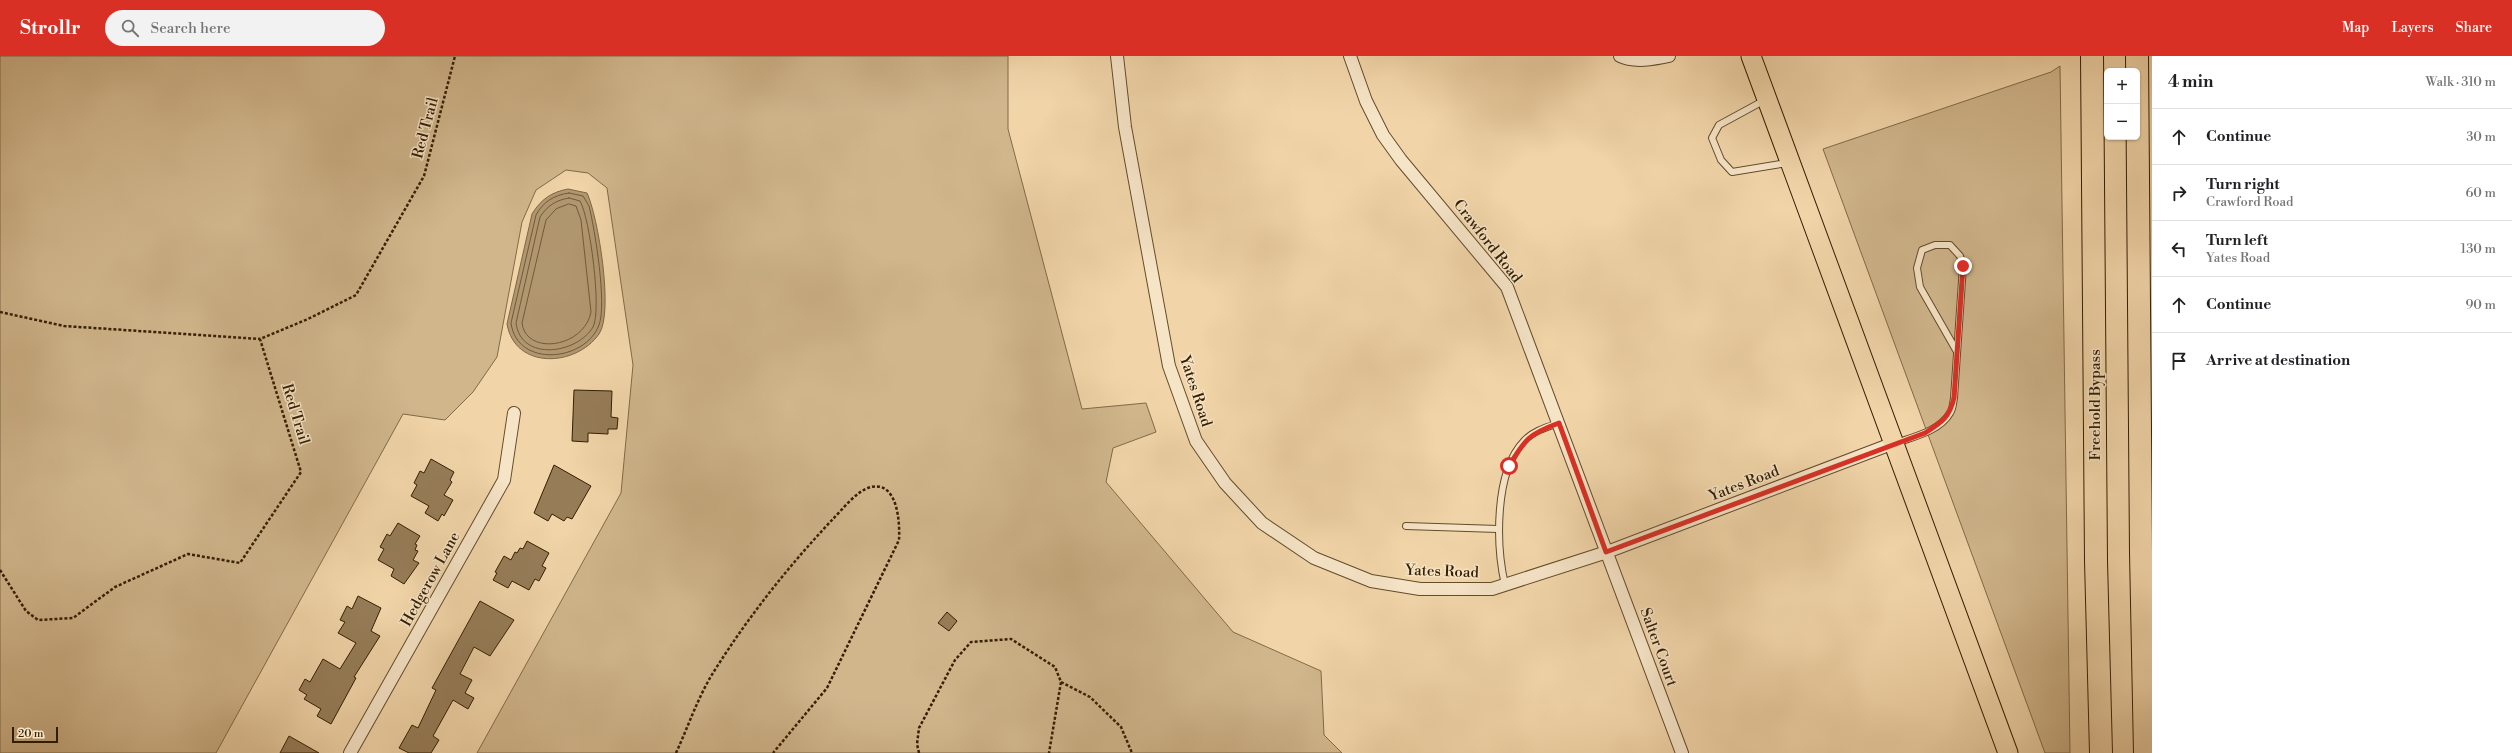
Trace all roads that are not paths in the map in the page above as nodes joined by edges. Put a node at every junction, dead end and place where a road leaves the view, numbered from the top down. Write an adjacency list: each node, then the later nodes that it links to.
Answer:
1 (1117, 56): 17 (street, Yates Road)
2 (1350, 56): 12 (street, Crawford Road)
3 (1620, 56): 4 (street)
4 (1669, 56)
5 (1751, 56): 8 (main road)
6 (2092, 56): 21 (highway, Freehold Bypass)
7 (2137, 56): 22 (highway)
8 (1767, 98): 9 (main road); 9 (lane)
9 (1791, 163): 13 (main road)
10 (1956, 350): 10 (lane); 13 (lane)
11 (514, 413): 18 (street, Hedgerow Lane)
12 (1559, 423): 15 (lane); 16 (street, Crawford Road)
13 (1894, 443): 16 (street, Yates Road); 20 (main road)
14 (1406, 526): 15 (lane)
15 (1498, 529): 17 (lane)
16 (1606, 552): 17 (street, Yates Road); 19 (street, Salter Court)
17 (1505, 585)
18 (350, 753)
19 (1682, 753)
20 (2008, 753)
21 (2100, 753)
22 (2145, 753)

